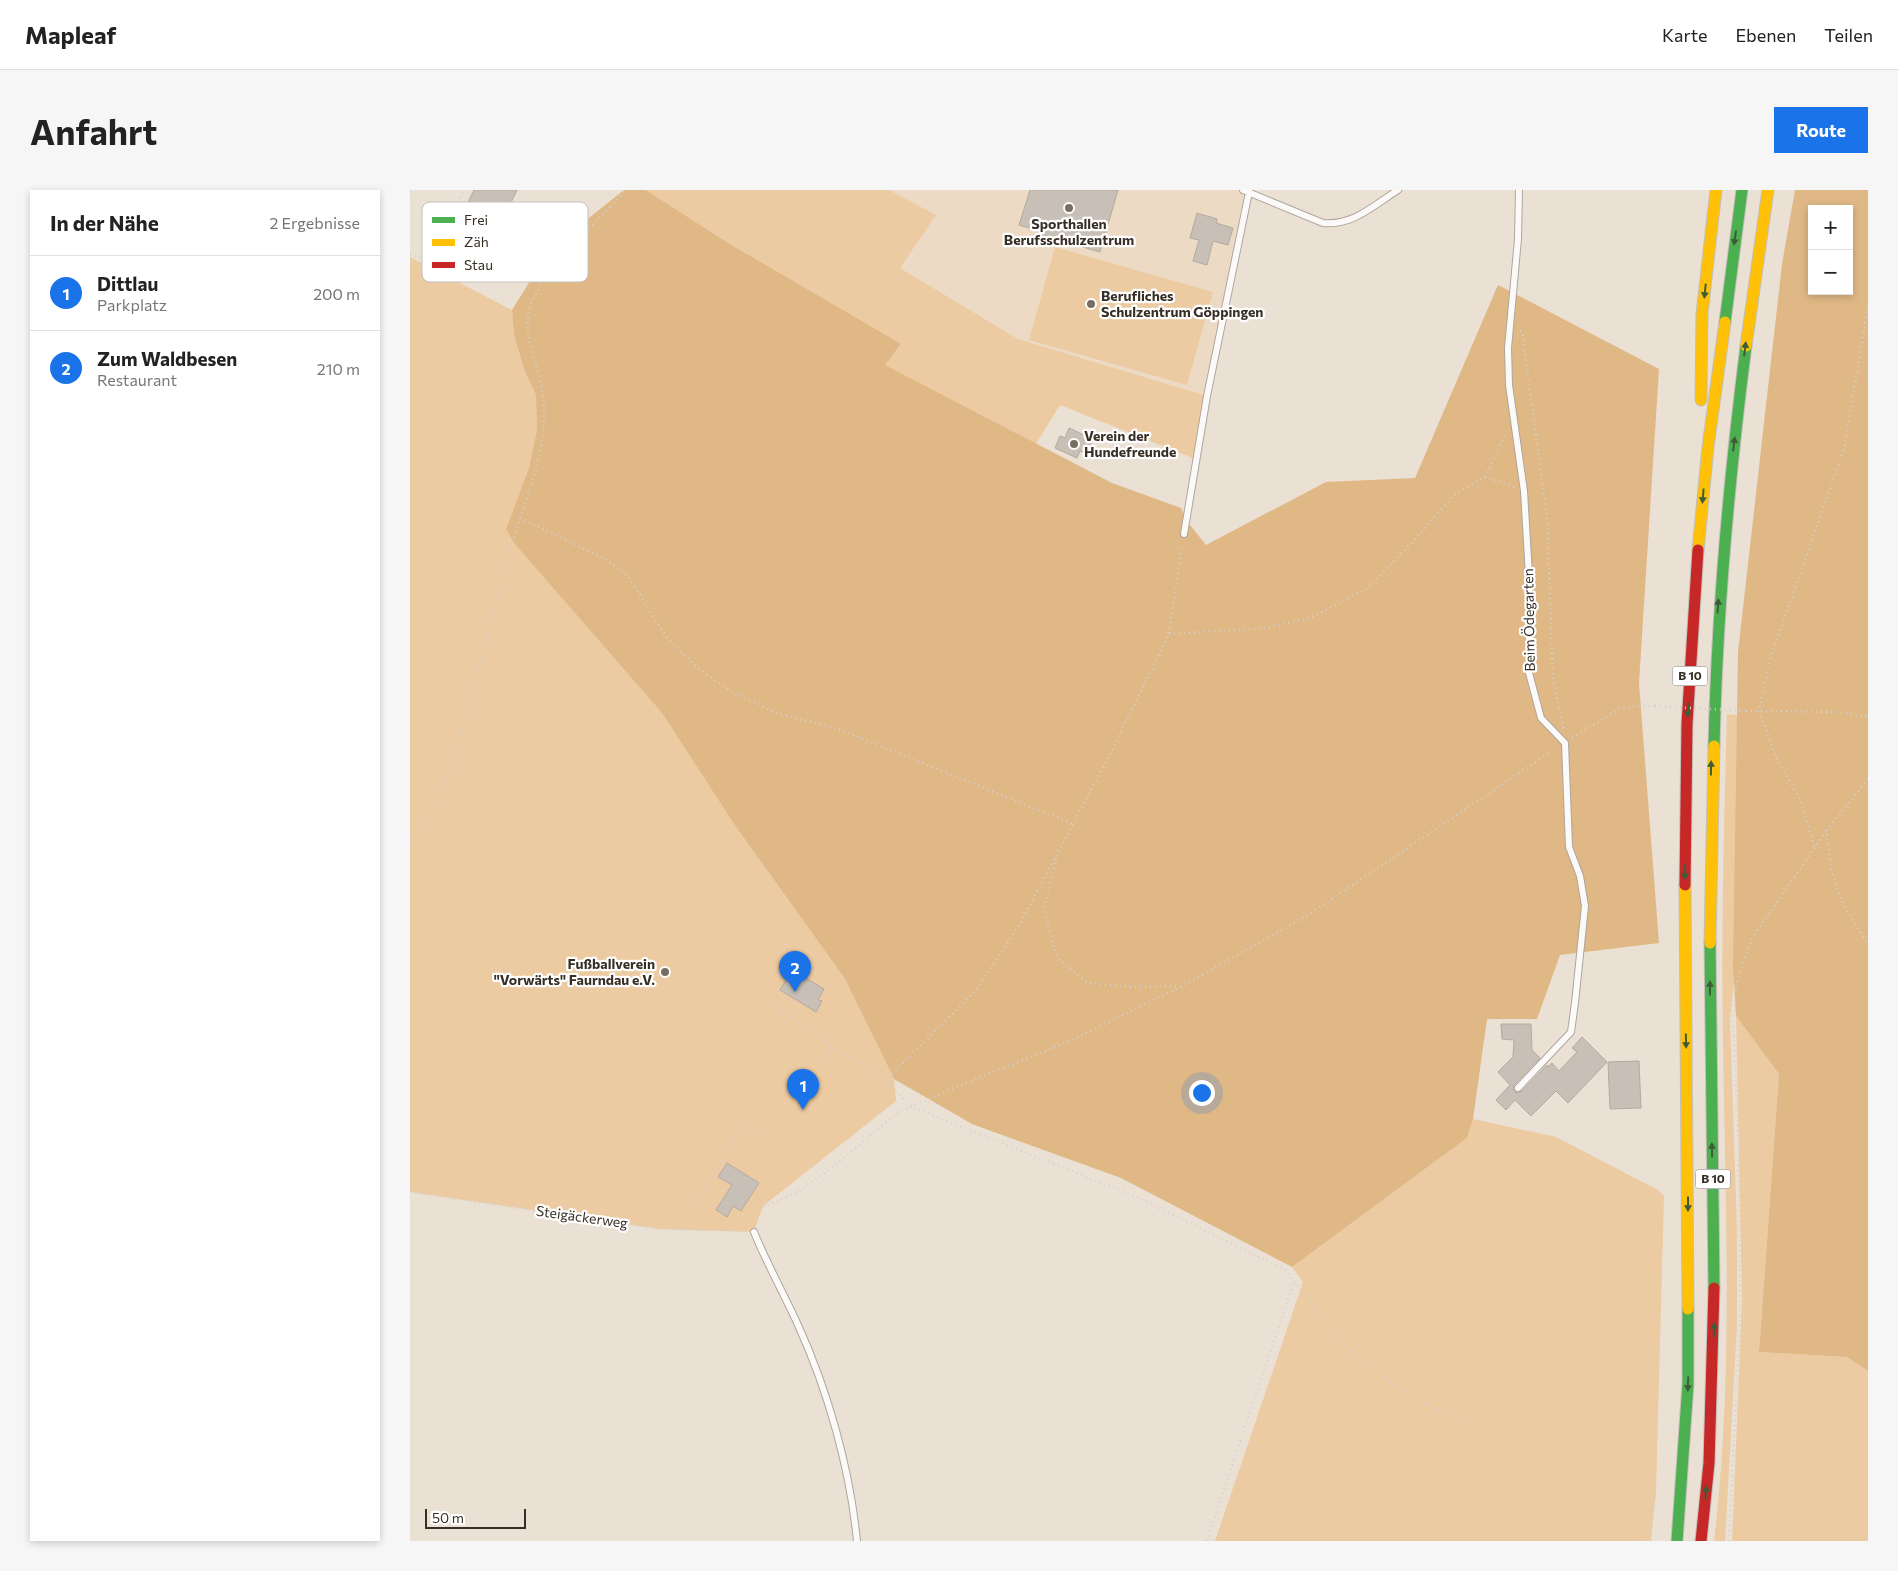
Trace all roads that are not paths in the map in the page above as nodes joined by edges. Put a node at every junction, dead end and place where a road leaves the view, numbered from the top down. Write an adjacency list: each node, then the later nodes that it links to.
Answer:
1 (1398, 190): 6 (lane)
2 (1519, 190): 9 (lane, Beim Ödegarten)
3 (1716, 190): 7 (highway, B 10, one-way to 7)
4 (1742, 190): 7 (highway, B 10, one-way to 7)
5 (1768, 190): 13 (highway, B 10, one-way to 5)
6 (1246, 191): 8 (lane)
7 (1708, 447): 12 (highway, B 10, one-way to 12)
8 (1184, 534)
9 (1518, 1088)
10 (754, 1232): 11 (lane)
11 (857, 1541)
12 (1676, 1541)
13 (1701, 1541)

